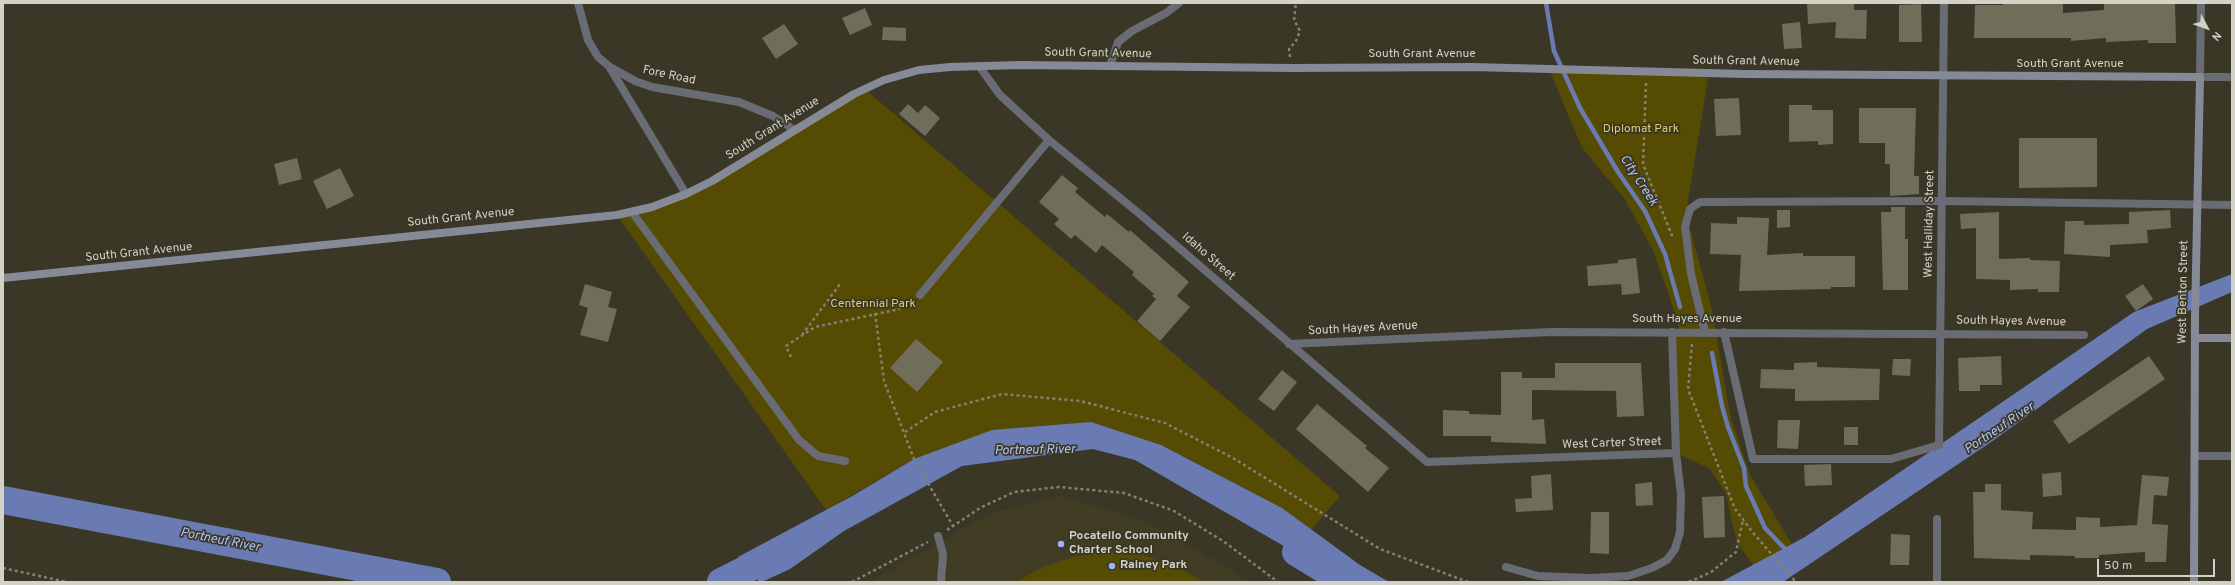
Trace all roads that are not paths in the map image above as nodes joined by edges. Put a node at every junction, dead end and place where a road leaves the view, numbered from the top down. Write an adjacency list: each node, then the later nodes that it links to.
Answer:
1 (578, 3): 7 (street, Fore Road)
2 (1179, 3): 6 (street)
3 (1944, 3): 8 (street, West Halliday Street)
4 (2201, 3): 9 (street, West Benton Street)
5 (979, 66): 6 (street, South Grant Avenue); 11 (street, South Grant Avenue); 12 (street, Idaho Street)
6 (1110, 66): 8 (street, South Grant Avenue)
7 (610, 67): 11 (street, Fore Road); 13 (street)
8 (1945, 77): 9 (street, South Grant Avenue); 14 (street, West Halliday Street)
9 (2200, 77): 10 (street, South Grant Avenue); 15 (street, West Benton Street)
10 (2232, 77)
11 (793, 129): 13 (street, South Grant Avenue)
12 (1049, 140): 19 (street); 27 (street, Idaho Street)
13 (686, 194): 17 (street, South Grant Avenue)
14 (1942, 201): 15 (street); 21 (street); 23 (street, West Halliday Street)
15 (2198, 205): 16 (street); 25 (street, West Benton Street)
16 (2232, 205)
17 (632, 212): 18 (street, South Grant Avenue); 31 (street)
18 (3, 278)
19 (920, 294)
20 (1672, 332): 21 (street, South Hayes Avenue); 27 (street, South Hayes Avenue); 28 (street, West Carter Street)
21 (1705, 332): 22 (street, South Hayes Avenue)
22 (1724, 332): 23 (street, South Hayes Avenue); 23 (street, West Halliday Street)
23 (1939, 333): 24 (street, South Hayes Avenue)
24 (2084, 335)
25 (2195, 338): 26 (street); 29 (street, West Benton Street)
26 (2232, 338)
27 (1290, 344): 32 (street, Idaho Street)
28 (1676, 453): 32 (street, West Carter Street); 35 (street)
29 (2195, 456): 30 (street); 38 (street, West Benton Street)
30 (2232, 456)
31 (845, 461)
32 (1427, 462)
33 (1937, 519): 37 (street)
34 (938, 536): 36 (street)
35 (1506, 567)
36 (941, 582)
37 (1937, 582)
38 (2194, 582)

